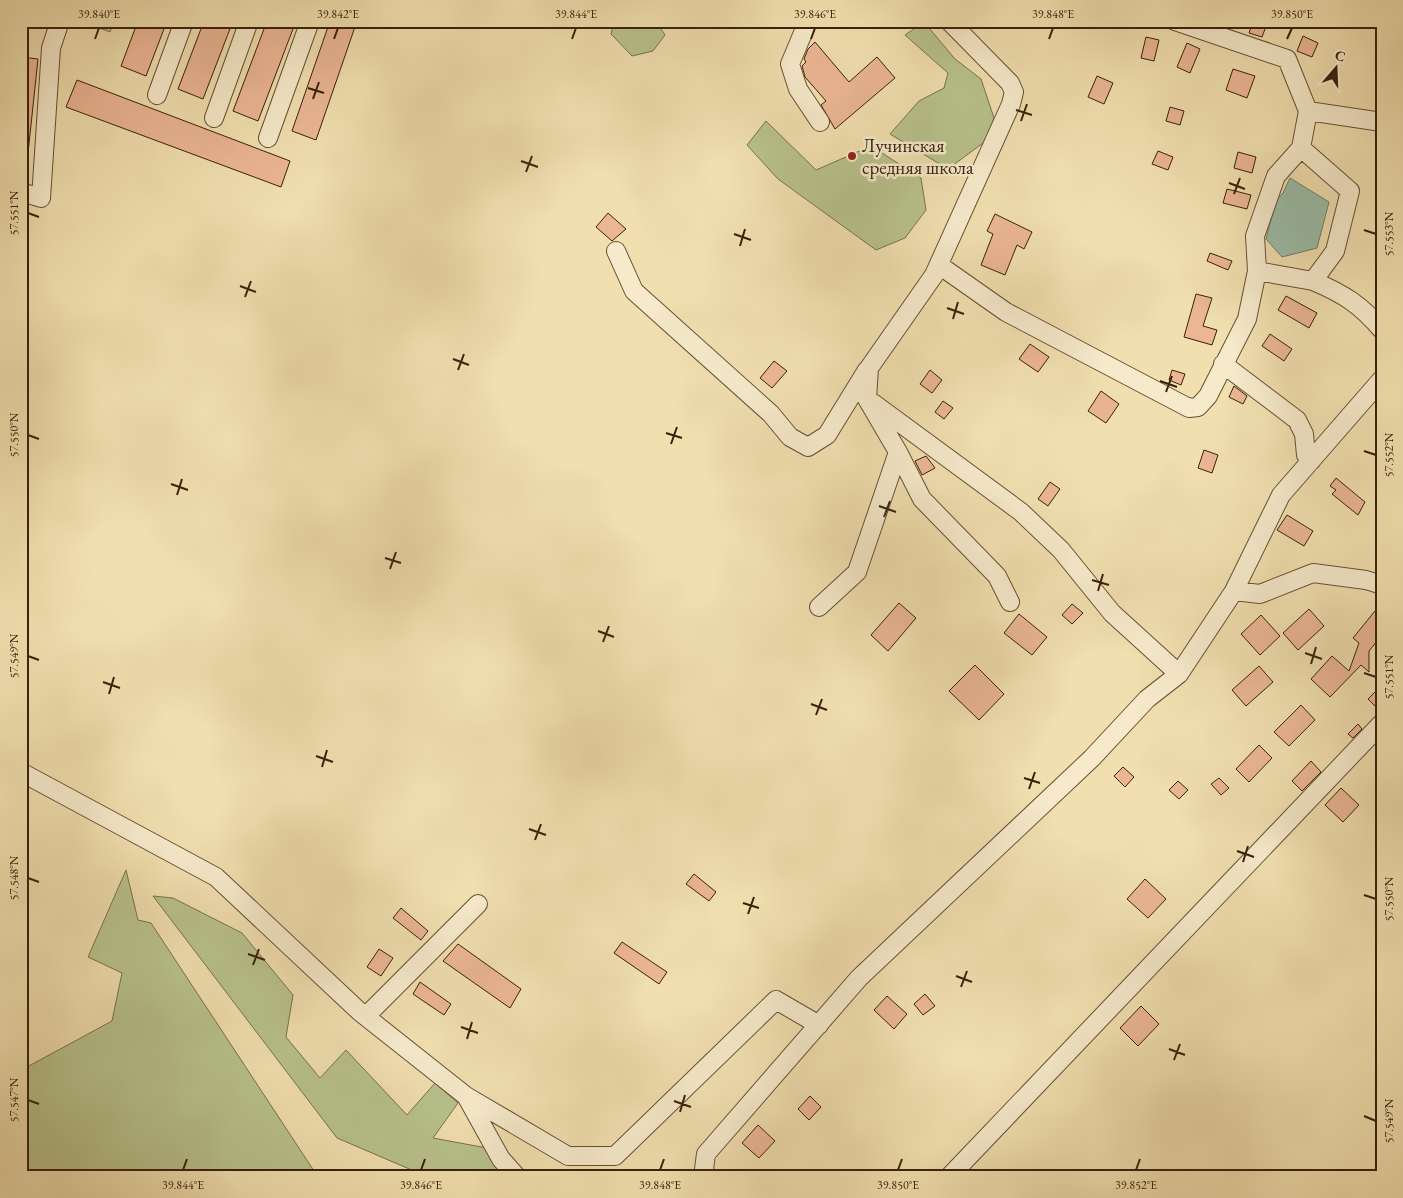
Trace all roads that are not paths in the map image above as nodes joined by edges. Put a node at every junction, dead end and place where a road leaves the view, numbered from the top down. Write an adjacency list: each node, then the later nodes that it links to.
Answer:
1 (60, 21): 15 (street)
2 (184, 21): 8 (street)
3 (250, 21): 10 (street)
4 (310, 21): 13 (street)
5 (808, 21): 11 (street)
6 (949, 21): 17 (street)
7 (1175, 21): 9 (street)
8 (157, 95)
9 (1308, 111): 12 (street); 14 (street)
10 (214, 118)
11 (820, 122)
12 (1382, 122)
13 (268, 138)
14 (1301, 148): 18 (street); 19 (street)
15 (21, 192)
16 (616, 251): 22 (street)
17 (939, 265): 21 (street); 22 (street)
18 (1257, 271): 19 (street); 21 (street)
19 (1313, 281): 20 (street)
20 (1382, 330)
21 (1223, 364): 26 (street)
22 (869, 368): 24 (street)
23 (1382, 379): 26 (street)
24 (867, 399): 25 (street); 31 (street)
25 (898, 452): 29 (street); 30 (street)
26 (1311, 461): 28 (street)
27 (1382, 585): 28 (street)
28 (1234, 591): 31 (street)
29 (1010, 602)
30 (819, 608)
31 (1179, 674): 36 (street)
32 (1382, 723): 40 (street)
33 (21, 772): 35 (street)
34 (478, 904): 35 (street)
35 (366, 1016): 37 (street)
36 (818, 1024): 37 (street); 39 (street)
37 (466, 1096): 38 (street)
38 (517, 1177)
39 (703, 1177)
40 (949, 1177)

